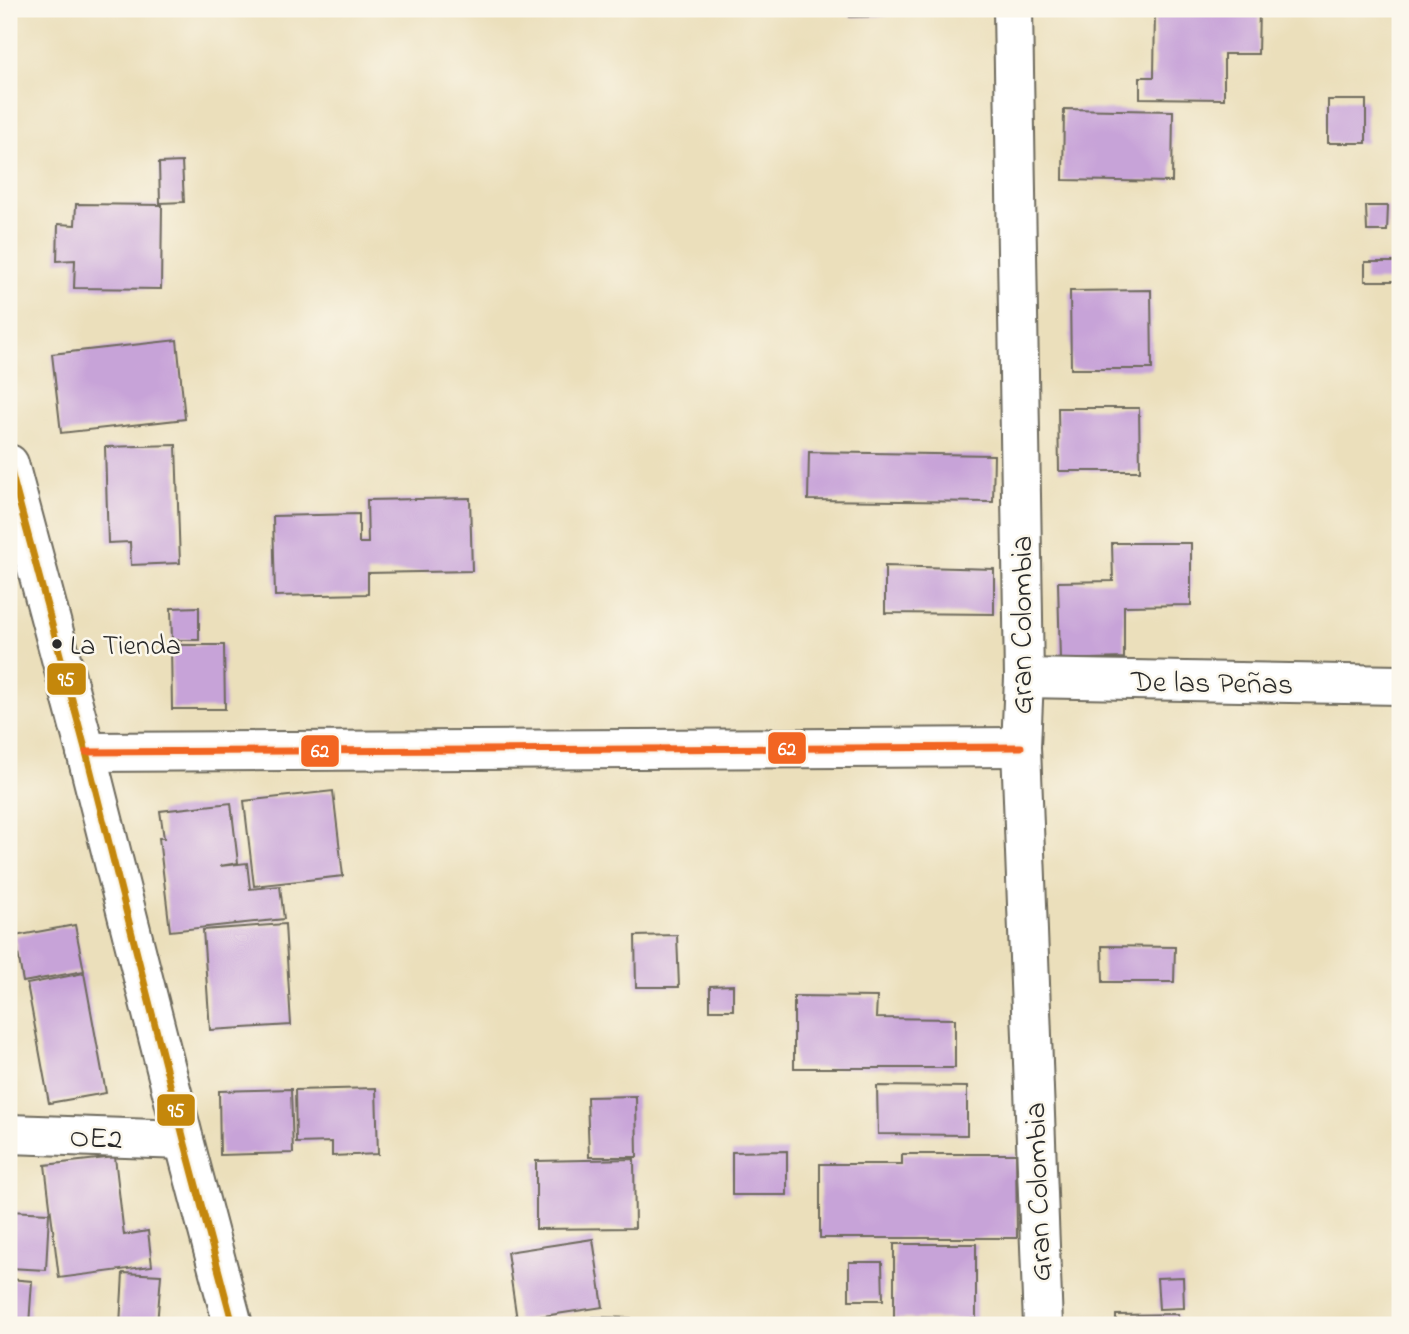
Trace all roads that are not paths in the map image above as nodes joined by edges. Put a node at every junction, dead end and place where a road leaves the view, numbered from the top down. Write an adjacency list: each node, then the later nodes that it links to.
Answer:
1 (1013, 9): 4 (street, Gran Colombia)
2 (9, 464): 3 (street)
3 (19, 539): 7 (street)
4 (1024, 678): 5 (street, De las Peñas); 6 (street, Gran Colombia)
5 (1400, 685)
6 (1021, 747): 7 (street); 11 (street, Gran Colombia)
7 (86, 752): 9 (street)
8 (9, 1134): 9 (street, OE2)
9 (184, 1140): 10 (street)
10 (233, 1325)
11 (1043, 1325)

